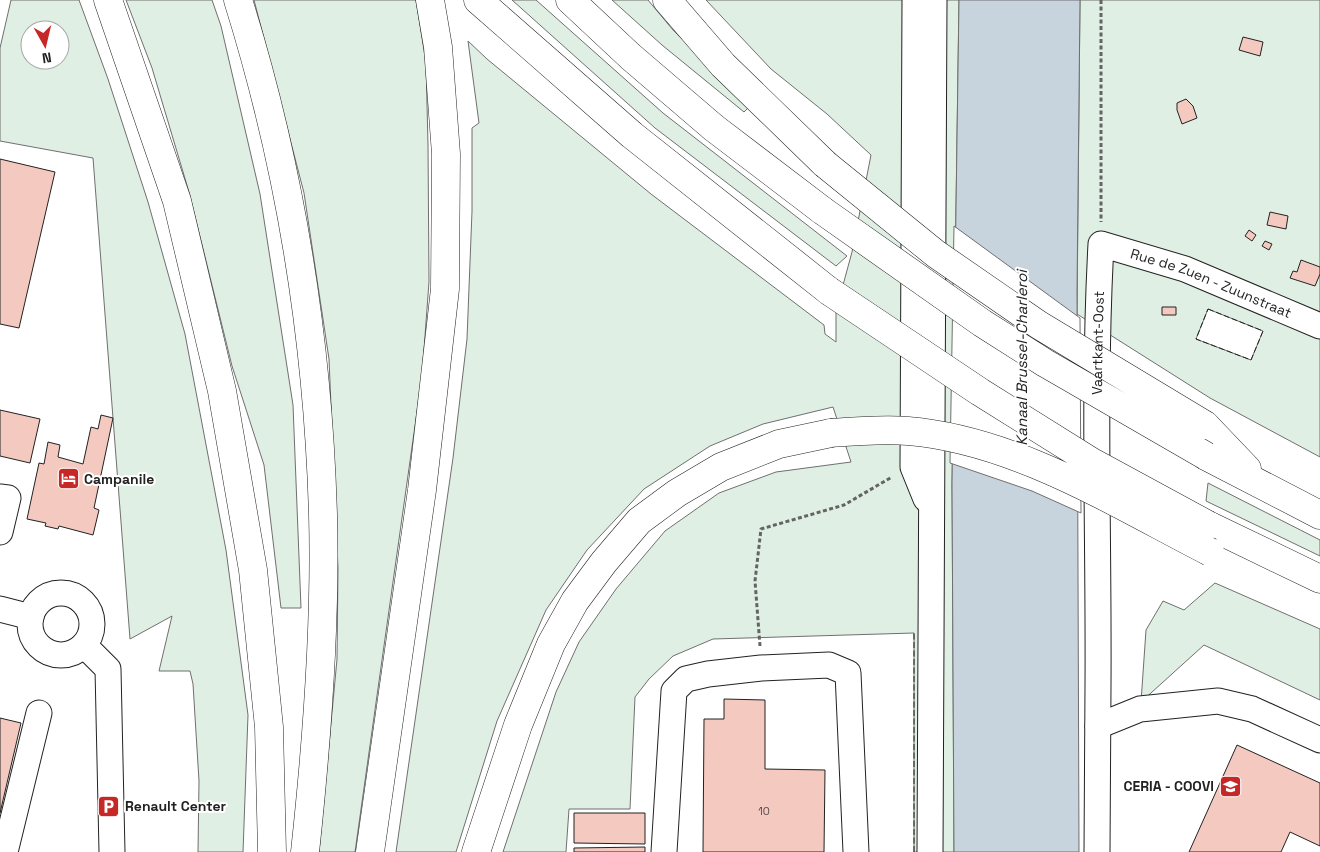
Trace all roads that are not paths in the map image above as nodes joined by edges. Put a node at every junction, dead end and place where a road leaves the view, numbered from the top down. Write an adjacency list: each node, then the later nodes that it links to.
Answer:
1 (108, 0): 26 (highway)
2 (238, 0): 27 (highway)
3 (430, 0): 28 (highway)
4 (478, 0): 16 (highway, bridge)
5 (570, 0): 11 (highway, bridge)
6 (667, 0): 11 (highway, bridge)
7 (914, 0): 13 (street)
8 (934, 0): 13 (street)
9 (1101, 244): 10 (street, Rue de Zuen - Zuunstraat); 22 (street, Vaartkant-Oost)
10 (1320, 326)
11 (1263, 486): 14 (highway)
12 (0, 496): 15 (street)
13 (930, 508): 32 (street)
14 (1320, 515)
15 (0, 532)
16 (1291, 566): 17 (highway); 29 (highway, bridge)
17 (1320, 580)
18 (0, 610): 19 (street)
19 (31, 617): 20 (street); 20 (street)
20 (84, 645): 25 (street)
21 (39, 714): 24 (street)
22 (1098, 726): 23 (street); 33 (street, Vaartkant-Oost)
23 (1320, 740)
24 (5, 852)
25 (112, 852)
26 (272, 852)
27 (305, 852)
28 (370, 852)
29 (476, 852)
30 (664, 852): 31 (street)
31 (856, 852)
32 (930, 852)
33 (1097, 852)

